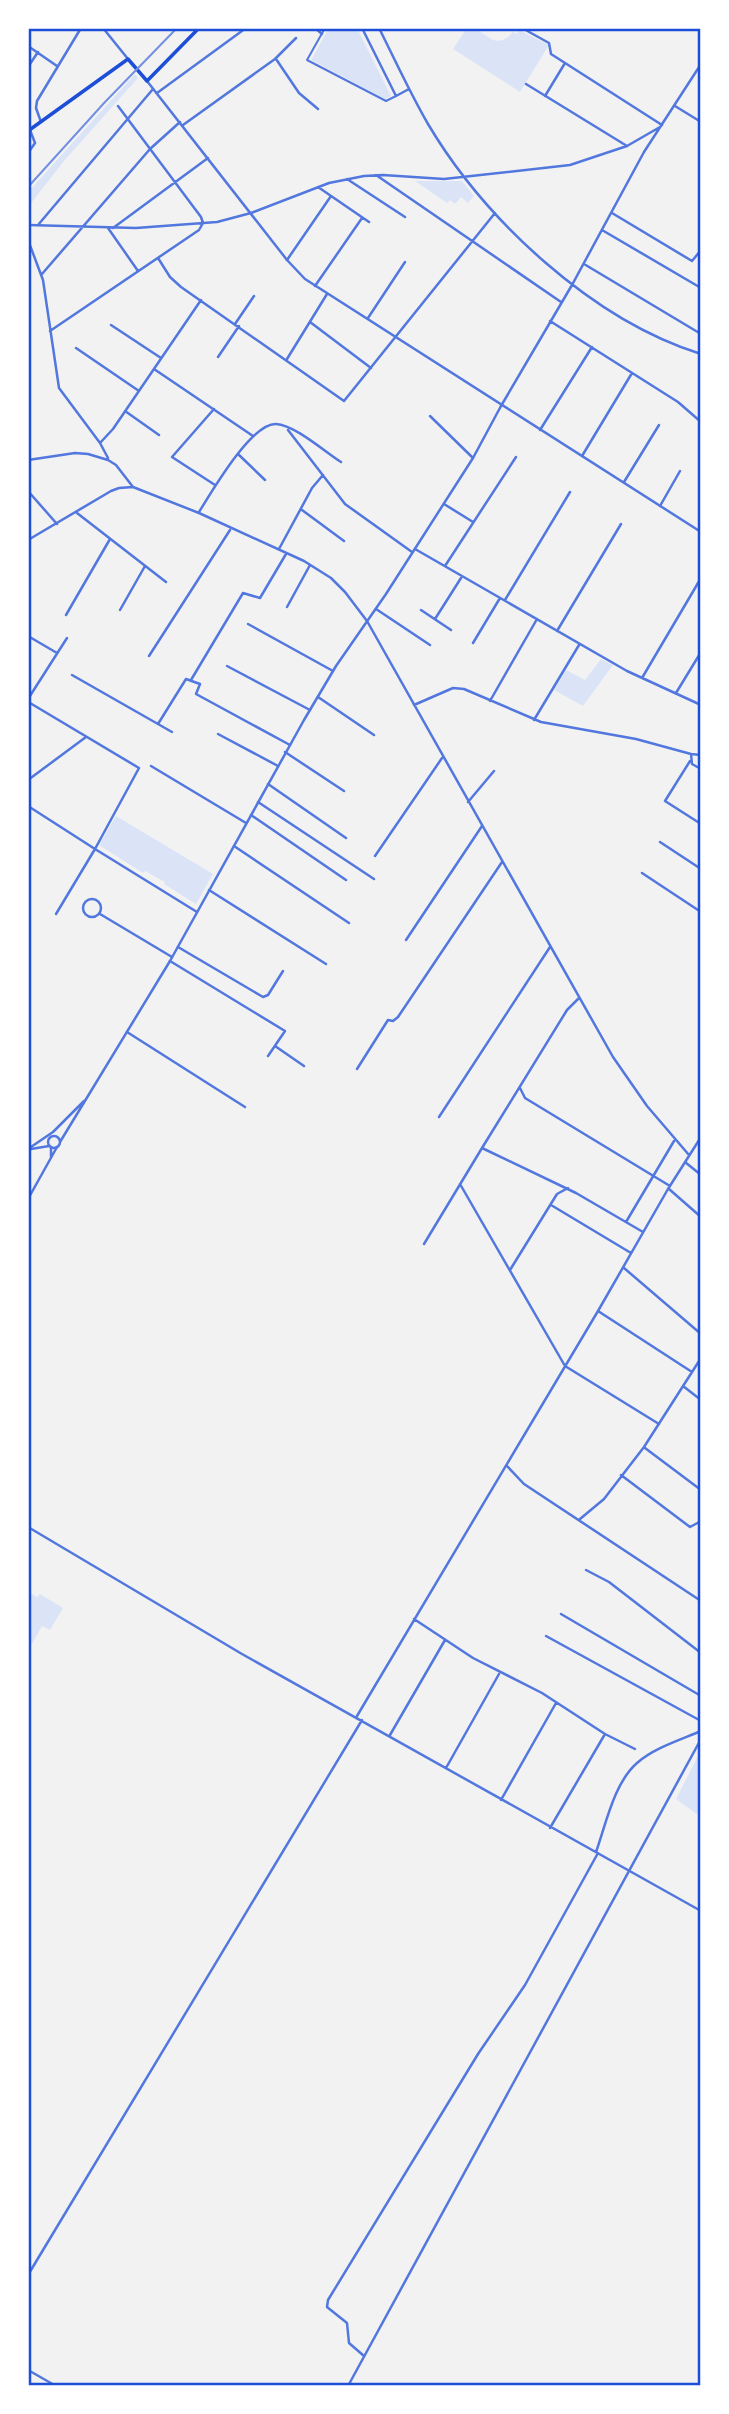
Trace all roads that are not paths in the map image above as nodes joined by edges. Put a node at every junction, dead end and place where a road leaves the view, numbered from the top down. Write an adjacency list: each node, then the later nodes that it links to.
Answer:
1 (81, 28): 19 (street)
2 (103, 28): 14 (street)
3 (199, 28): 20 (main road)
4 (246, 28): 24 (street)
5 (315, 28): 10 (street)
6 (325, 28): 10 (street)
7 (362, 28): 25 (street)
8 (379, 28): 23 (street)
9 (522, 28): 16 (street)
10 (322, 34): 25 (street)
11 (296, 38): 15 (street)
12 (28, 46): 13 (street)
13 (38, 52): 18 (street); 19 (street)
14 (128, 59): 20 (main road); 31 (main road)
15 (275, 59): 29 (street); 33 (street)
16 (565, 63): 26 (street); 34 (street)
17 (701, 64): 28 (street)
18 (28, 66)
19 (58, 67): 31 (street)
20 (148, 80): 22 (street)
21 (526, 84): 26 (street)
22 (154, 88): 24 (street); 30 (street)
23 (410, 89): 25 (street); 43 (street)
24 (157, 93): 33 (street)
25 (397, 96)
26 (545, 96): 38 (street)
27 (118, 106): 30 (street)
28 (675, 106): 32 (street); 34 (street)
29 (318, 109)
30 (127, 119): 39 (street); 56 (street)
31 (41, 122): 35 (main road)
32 (701, 122)
33 (182, 124): 39 (street); 41 (street)
34 (661, 126): 36 (street); 37 (street)
35 (29, 131): 40 (street)
36 (642, 138): 37 (street); 38 (street)
37 (651, 141): 50 (street)
38 (627, 146): 43 (street)
39 (150, 149): 45 (street); 57 (street)
40 (28, 153)
41 (208, 158): 45 (street); 48 (street)
42 (376, 175): 43 (street); 44 (street); 62 (street)
43 (464, 177): 49 (street)
44 (347, 179): 46 (street); 51 (street)
45 (176, 183): 54 (street); 59 (street)
46 (318, 187): 47 (street); 48 (street)
47 (331, 196): 52 (street); 67 (street)
48 (251, 213): 54 (street); 67 (street)
49 (495, 213): 62 (street); 72 (street)
50 (611, 213): 60 (street); 64 (street)
51 (405, 217)
52 (362, 218): 53 (street); 73 (street)
53 (369, 222)
54 (203, 223): 59 (street); 66 (street)
55 (28, 225): 56 (street)
56 (38, 225): 57 (street)
57 (80, 228): 58 (street); 71 (street)
58 (108, 228): 59 (street); 70 (street)
59 (113, 228)
60 (602, 230): 69 (street); 74 (street)
61 (28, 240): 63 (street)
62 (472, 242): 78 (street); 86 (street)
63 (33, 248): 65 (street); 71 (street)
64 (701, 250)
65 (28, 252)
66 (158, 258): 70 (street); 77 (street)
67 (287, 260): 73 (street)
68 (405, 262): 79 (street)
69 (584, 263): 72 (street); 85 (street)
70 (138, 271): 84 (street)
71 (42, 274): 84 (street)
72 (572, 285): 78 (street); 89 (street)
73 (315, 286): 75 (street)
74 (701, 288)
75 (327, 293): 79 (street); 81 (street)
76 (254, 296): 83 (street)
77 (201, 300): 83 (street); 91 (street)
78 (562, 302): 80 (street)
79 (367, 320): 86 (street)
80 (551, 320): 87 (street); 97 (street)
81 (310, 322): 92 (street); 93 (street)
82 (111, 325): 91 (street)
83 (237, 325): 90 (street); 92 (street)
84 (50, 331): 107 (street)
85 (701, 334)
86 (395, 337): 93 (street); 97 (street)
87 (592, 347): 95 (street); 104 (street)
88 (76, 348): 96 (street)
89 (701, 354)
90 (218, 358)
91 (161, 359): 94 (street)
92 (287, 359): 93 (street)
93 (371, 368)
94 (154, 369): 96 (street); 98 (street)
95 (632, 373): 101 (street); 109 (street)
96 (139, 390): 99 (street)
97 (501, 406): 104 (street); 111 (street)
98 (214, 409): 106 (street); 119 (street)
99 (125, 411): 105 (street); 107 (street)
100 (430, 416): 111 (street)
101 (701, 422)
102 (659, 425): 118 (street)
103 (286, 428): 106 (street); 114 (street); 116 (street)
104 (540, 430): 109 (street)
105 (159, 435)
106 (254, 437): 108 (street)
107 (100, 443): 113 (street)
108 (238, 454): 117 (street); 119 (street)
109 (582, 456): 118 (street)
110 (516, 457): 128 (street)
111 (473, 458): 123 (street)
112 (28, 460): 113 (street)
113 (108, 460): 120 (street)
114 (341, 463)
115 (680, 471): 124 (street)
116 (323, 475): 125 (street); 137 (street)
117 (265, 480)
118 (623, 483): 124 (street)
119 (215, 485): 127 (street)
120 (133, 487): 126 (street); 127 (street)
121 (28, 491): 129 (street)
122 (570, 492): 146 (street)
123 (444, 504): 128 (street); 137 (street)
124 (660, 506): 132 (street)
125 (300, 509): 135 (street); 136 (street)
126 (76, 513): 129 (street); 133 (street)
127 (198, 513): 131 (street)
128 (473, 522): 141 (street)
129 (57, 524): 134 (street)
130 (621, 524): 157 (street)
131 (231, 529): 136 (street); 165 (street)
132 (701, 531)
133 (110, 538): 140 (street); 151 (street)
134 (28, 540)
135 (344, 541)
136 (279, 549): 138 (street)
137 (414, 551): 141 (street); 148 (street)
138 (287, 553): 139 (street); 170 (street)
139 (310, 565): 147 (street); 154 (street)
140 (145, 566): 144 (street); 149 (street)
141 (445, 566): 142 (street)
142 (462, 576): 145 (street); 153 (street)
143 (701, 578): 169 (street)
144 (166, 582)
145 (500, 598): 146 (street); 160 (street)
146 (505, 601): 152 (street)
147 (287, 607)
148 (376, 609): 154 (street); 162 (street)
149 (120, 610)
150 (421, 610): 153 (street)
151 (66, 615)
152 (537, 619): 157 (street); 175 (street)
153 (435, 620): 156 (street)
154 (367, 621): 167 (street); 176 (street)
155 (248, 624): 167 (street)
156 (451, 630)
157 (557, 631): 161 (street)
158 (28, 636): 164 (street)
159 (66, 638): 164 (street)
160 (473, 643)
161 (579, 644): 169 (street); 179 (street)
162 (430, 645)
163 (701, 652): 173 (street)
164 (57, 653): 172 (street)
165 (149, 656)
166 (227, 666): 178 (street)
167 (333, 671): 174 (street)
168 (72, 675): 180 (street)
169 (642, 678): 173 (street)
170 (191, 680): 180 (street); 185 (street)
171 (28, 688): 172 (street)
172 (33, 691): 184 (street)
173 (676, 693): 177 (street)
174 (318, 697): 178 (street); 183 (street)
175 (490, 701): 176 (street); 179 (street)
176 (414, 705): 189 (street)
177 (701, 705)
178 (310, 710): 185 (street)
179 (534, 720): 187 (street)
180 (158, 724): 181 (street)
181 (172, 732)
182 (218, 734): 192 (street)
183 (374, 735)
184 (86, 737): 195 (street); 208 (street)
185 (290, 745): 186 (street)
186 (285, 752): 192 (street); 197 (street)
187 (691, 754): 188 (street); 190 (street)
188 (701, 755)
189 (443, 757): 199 (street); 209 (street)
190 (690, 761): 193 (street); 203 (street)
191 (151, 766): 202 (street)
192 (278, 766): 196 (street)
193 (701, 769)
194 (494, 771): 199 (street)
195 (28, 780)
196 (268, 784): 198 (street); 205 (street)
197 (344, 791)
198 (258, 802): 201 (street); 213 (street)
199 (468, 802): 204 (street)
200 (28, 806): 208 (street)
201 (250, 815): 202 (street); 214 (street)
202 (246, 823): 207 (street)
203 (701, 824)
204 (482, 826): 210 (street); 221 (street)
205 (346, 838)
206 (660, 842): 211 (street)
207 (234, 845): 215 (street); 220 (street)
208 (94, 849): 216 (street); 218 (street)
209 (375, 856)
210 (503, 860): 222 (street); 232 (street)
211 (701, 869)
212 (642, 873): 217 (street)
213 (374, 879)
214 (346, 880)
215 (209, 890): 216 (street); 225 (street)
216 (197, 912): 223 (street)
217 (701, 912)
218 (56, 914)
219 (100, 914): 219 (street); 224 (street)
220 (349, 923)
221 (406, 940)
222 (551, 946): 227 (street); 238 (street)
223 (178, 947): 224 (street); 226 (street)
224 (171, 959): 228 (street); 229 (street)
225 (326, 964)
226 (283, 971)
227 (579, 998): 233 (street); 241 (street)
228 (127, 1032): 234 (street); 237 (street)
229 (275, 1046): 230 (street); 231 (street)
230 (268, 1056)
231 (304, 1066)
232 (357, 1069)
233 (520, 1088): 235 (street); 236 (street)
234 (88, 1096): 239 (street); 242 (street)
235 (525, 1098): 236 (street); 250 (street)
236 (512, 1101): 245 (street)
237 (245, 1107)
238 (439, 1117)
239 (49, 1136): 242 (street); 243 (street); 243 (street)
240 (701, 1137): 246 (street)
241 (675, 1140): 246 (street); 250 (street)
242 (60, 1142): 244 (street)
243 (50, 1147): 244 (street); 247 (street)
244 (57, 1147): 247 (street)
245 (482, 1148): 251 (street); 252 (street)
246 (689, 1155): 248 (street)
247 (50, 1161): 256 (street)
248 (685, 1162): 249 (street); 254 (street)
249 (701, 1175)
250 (653, 1176): 254 (street); 259 (street)
251 (556, 1182): 253 (street); 255 (street)
252 (460, 1184): 261 (street); 264 (street)
253 (568, 1188): 255 (street); 259 (street)
254 (669, 1188): 258 (street); 260 (street)
255 (557, 1194): 257 (street)
256 (28, 1199)
257 (551, 1205): 262 (street); 264 (street)
258 (701, 1217)
259 (626, 1222): 260 (street)
260 (643, 1233): 262 (street)
261 (425, 1244)
262 (632, 1253): 263 (street)
263 (623, 1268): 265 (street); 266 (street)
264 (510, 1270): 268 (street)
265 (598, 1311): 268 (street); 269 (street)
266 (701, 1334)
267 (701, 1358): 269 (street)
268 (565, 1366): 272 (street); 274 (street)
269 (692, 1372): 270 (street)
270 (683, 1386): 271 (street); 272 (street)
271 (701, 1400)
272 (659, 1424): 273 (street)
273 (644, 1447): 275 (street); 276 (street)
274 (506, 1466): 277 (street); 283 (street)
275 (621, 1475): 277 (street); 278 (street)
276 (701, 1490)
277 (580, 1518): 281 (street)
278 (701, 1521)
279 (28, 1527): 290 (street)
280 (586, 1570): 286 (street)
281 (701, 1601)
282 (561, 1614): 288 (street)
283 (414, 1619): 285 (street); 290 (street)
284 (546, 1636): 292 (street)
285 (444, 1640): 287 (street); 295 (street)
286 (701, 1653)
287 (500, 1673): 289 (street); 298 (street)
288 (701, 1696)
289 (556, 1703): 294 (street); 299 (street)
290 (357, 1717): 291 (street)
291 (362, 1720): 295 (street); 304 (street)
292 (701, 1721)
293 (701, 1731): 301 (street)
294 (605, 1734): 297 (street); 300 (street)
295 (390, 1736): 298 (street)
296 (701, 1739): 302 (street)
297 (635, 1749)
298 (446, 1769): 299 (street)
299 (501, 1800): 300 (street)
300 (550, 1828): 301 (street)
301 (597, 1853): 302 (street); 305 (street)
302 (629, 1871): 303 (street); 305 (street)
303 (701, 1911)
304 (28, 2275)
305 (364, 2356): 308 (street)
306 (28, 2370): 307 (street)
307 (56, 2386)
308 (348, 2386)

